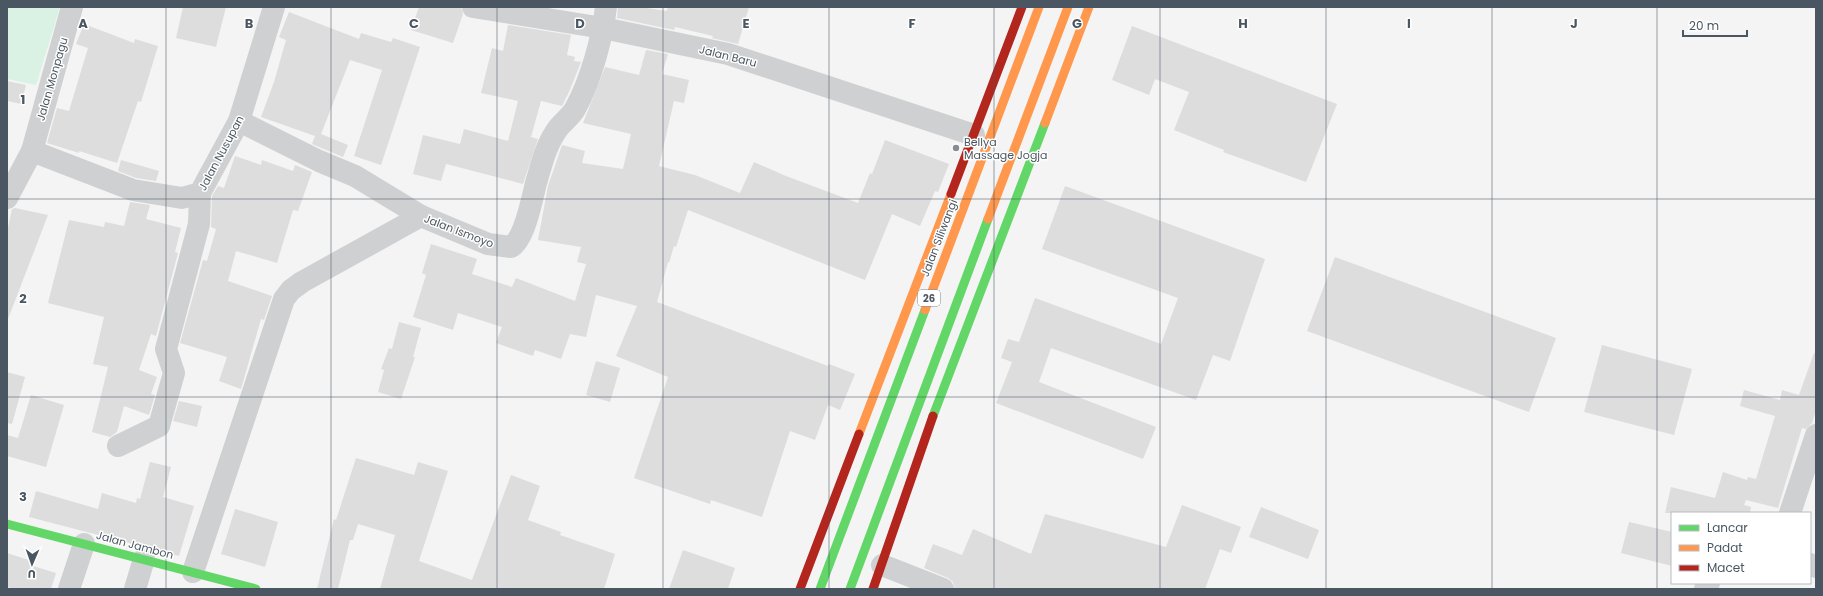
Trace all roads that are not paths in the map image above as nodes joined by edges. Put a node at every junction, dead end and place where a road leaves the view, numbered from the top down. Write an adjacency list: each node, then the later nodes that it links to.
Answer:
1 (72, 7): 11 (street, Jalan Monpagu)
2 (274, 7): 9 (street, Jalan Nusupan)
3 (473, 7): 8 (street, Jalan Baru)
4 (1022, 7): 10 (main road)
5 (1038, 7): 29 (main road, Jalan Siliwangi / 26)
6 (1068, 7): 15 (main road, 26)
7 (1089, 7): 16 (main road)
8 (604, 18): 10 (street, Jalan Baru); 14 (street, Jalan Ismoyo)
9 (239, 121): 12 (street, Jalan Nusupan); 14 (street, Jalan Ismoyo)
10 (974, 135): 28 (main road)
11 (32, 151): 12 (street, Jalan Nusupan); 13 (street)
12 (200, 193): 18 (street)
13 (7, 198)
14 (421, 216): 24 (street)
15 (926, 381): 16 (main road); 30 (main road, 26)
16 (943, 388): 23 (main road)
17 (1816, 435): 19 (street)
18 (118, 446)
19 (1790, 512)
20 (7, 524): 21 (main road, Jalan Jambon)
21 (84, 544): 22 (main road, Jalan Jambon); 25 (street)
22 (144, 559): 24 (main road, Jalan Jambon); 26 (street)
23 (882, 565): 31 (main road); 32 (street)
24 (193, 572): 27 (main road, Jalan Jambon)
25 (69, 589)
26 (135, 589)
27 (256, 589)
28 (800, 589)
29 (820, 589)
30 (850, 589)
31 (873, 589)
32 (943, 589)

